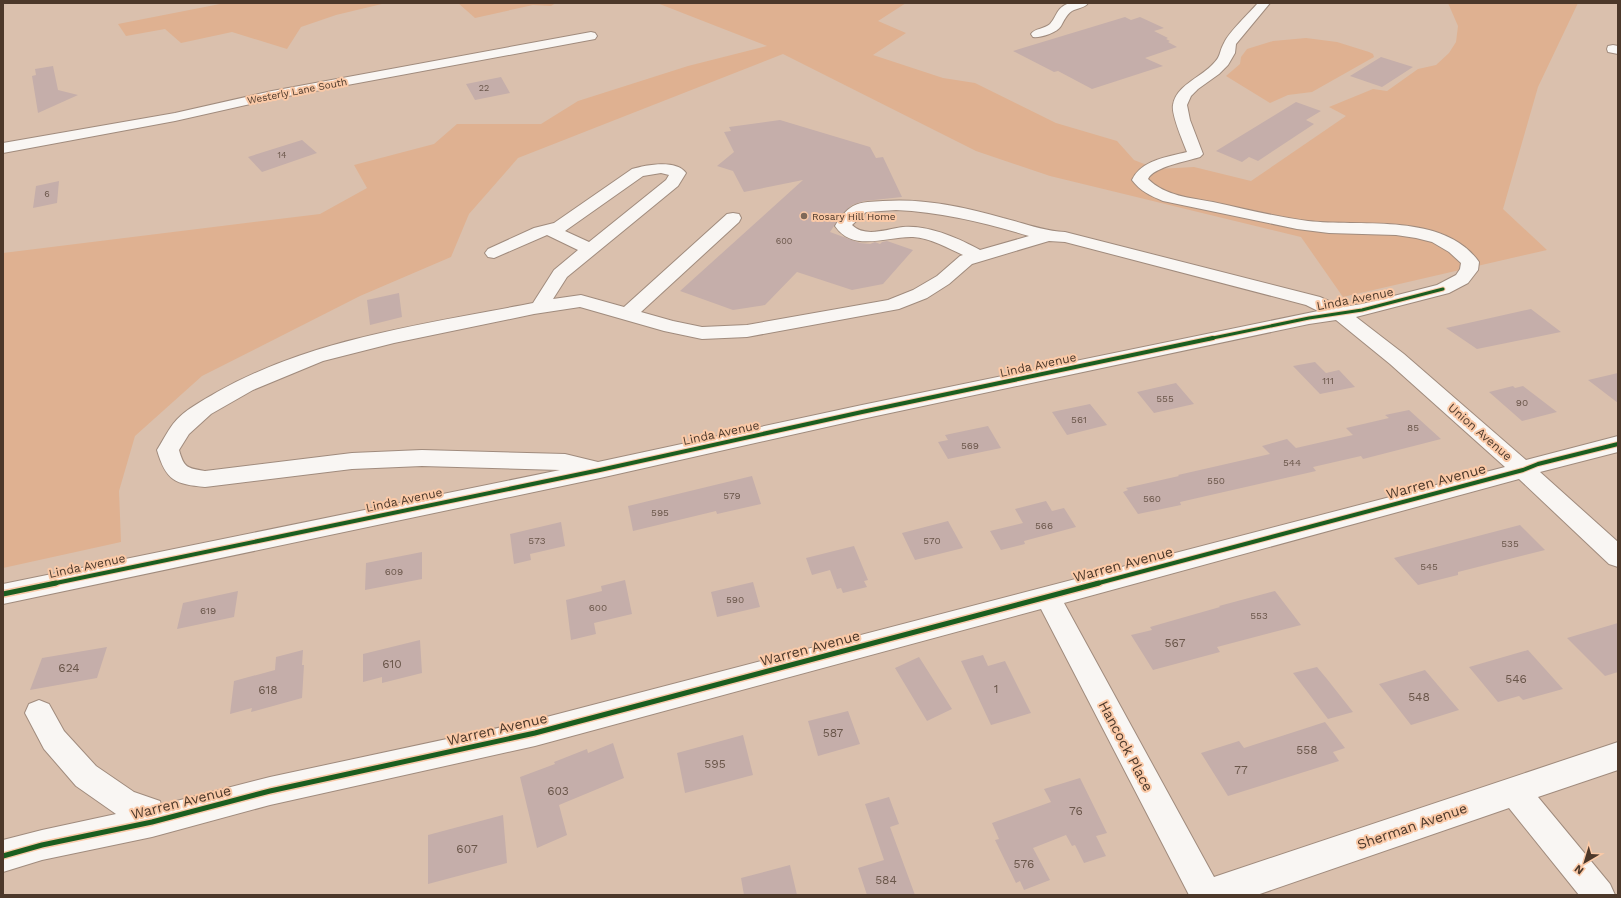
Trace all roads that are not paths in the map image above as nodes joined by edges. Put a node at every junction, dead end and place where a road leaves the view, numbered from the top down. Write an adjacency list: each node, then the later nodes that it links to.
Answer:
1 (1082, 3): 3 (street)
2 (1264, 3): 13 (street, Linda Avenue)
3 (1037, 34)
4 (591, 36): 5 (street, Westerly Lane South)
5 (3, 148)
6 (733, 218): 14 (street)
7 (549, 230): 9 (street); 9 (street); 10 (street)
8 (1048, 236): 11 (street); 11 (street); 13 (street)
9 (590, 249): 12 (street)
10 (494, 253)
11 (978, 256): 14 (street)
12 (539, 307): 14 (street); 16 (street)
13 (1339, 313): 16 (street, Linda Avenue); 17 (street, Union Avenue)
14 (628, 314)
15 (1618, 444): 17 (street, Warren Avenue)
16 (600, 470): 19 (street, Linda Avenue)
17 (1524, 470): 18 (street, Union Avenue); 20 (street, Warren Avenue)
18 (1618, 557)
19 (3, 594)
20 (1047, 596): 24 (street, Warren Avenue); 26 (street, Hancock Place)
21 (39, 713): 24 (street)
22 (1618, 756): 23 (street, Sherman Avenue)
23 (1514, 791): 26 (street, Sherman Avenue); 27 (street)
24 (152, 822): 25 (street, Warren Avenue)
25 (3, 856)
26 (1205, 895)
27 (1599, 895)

